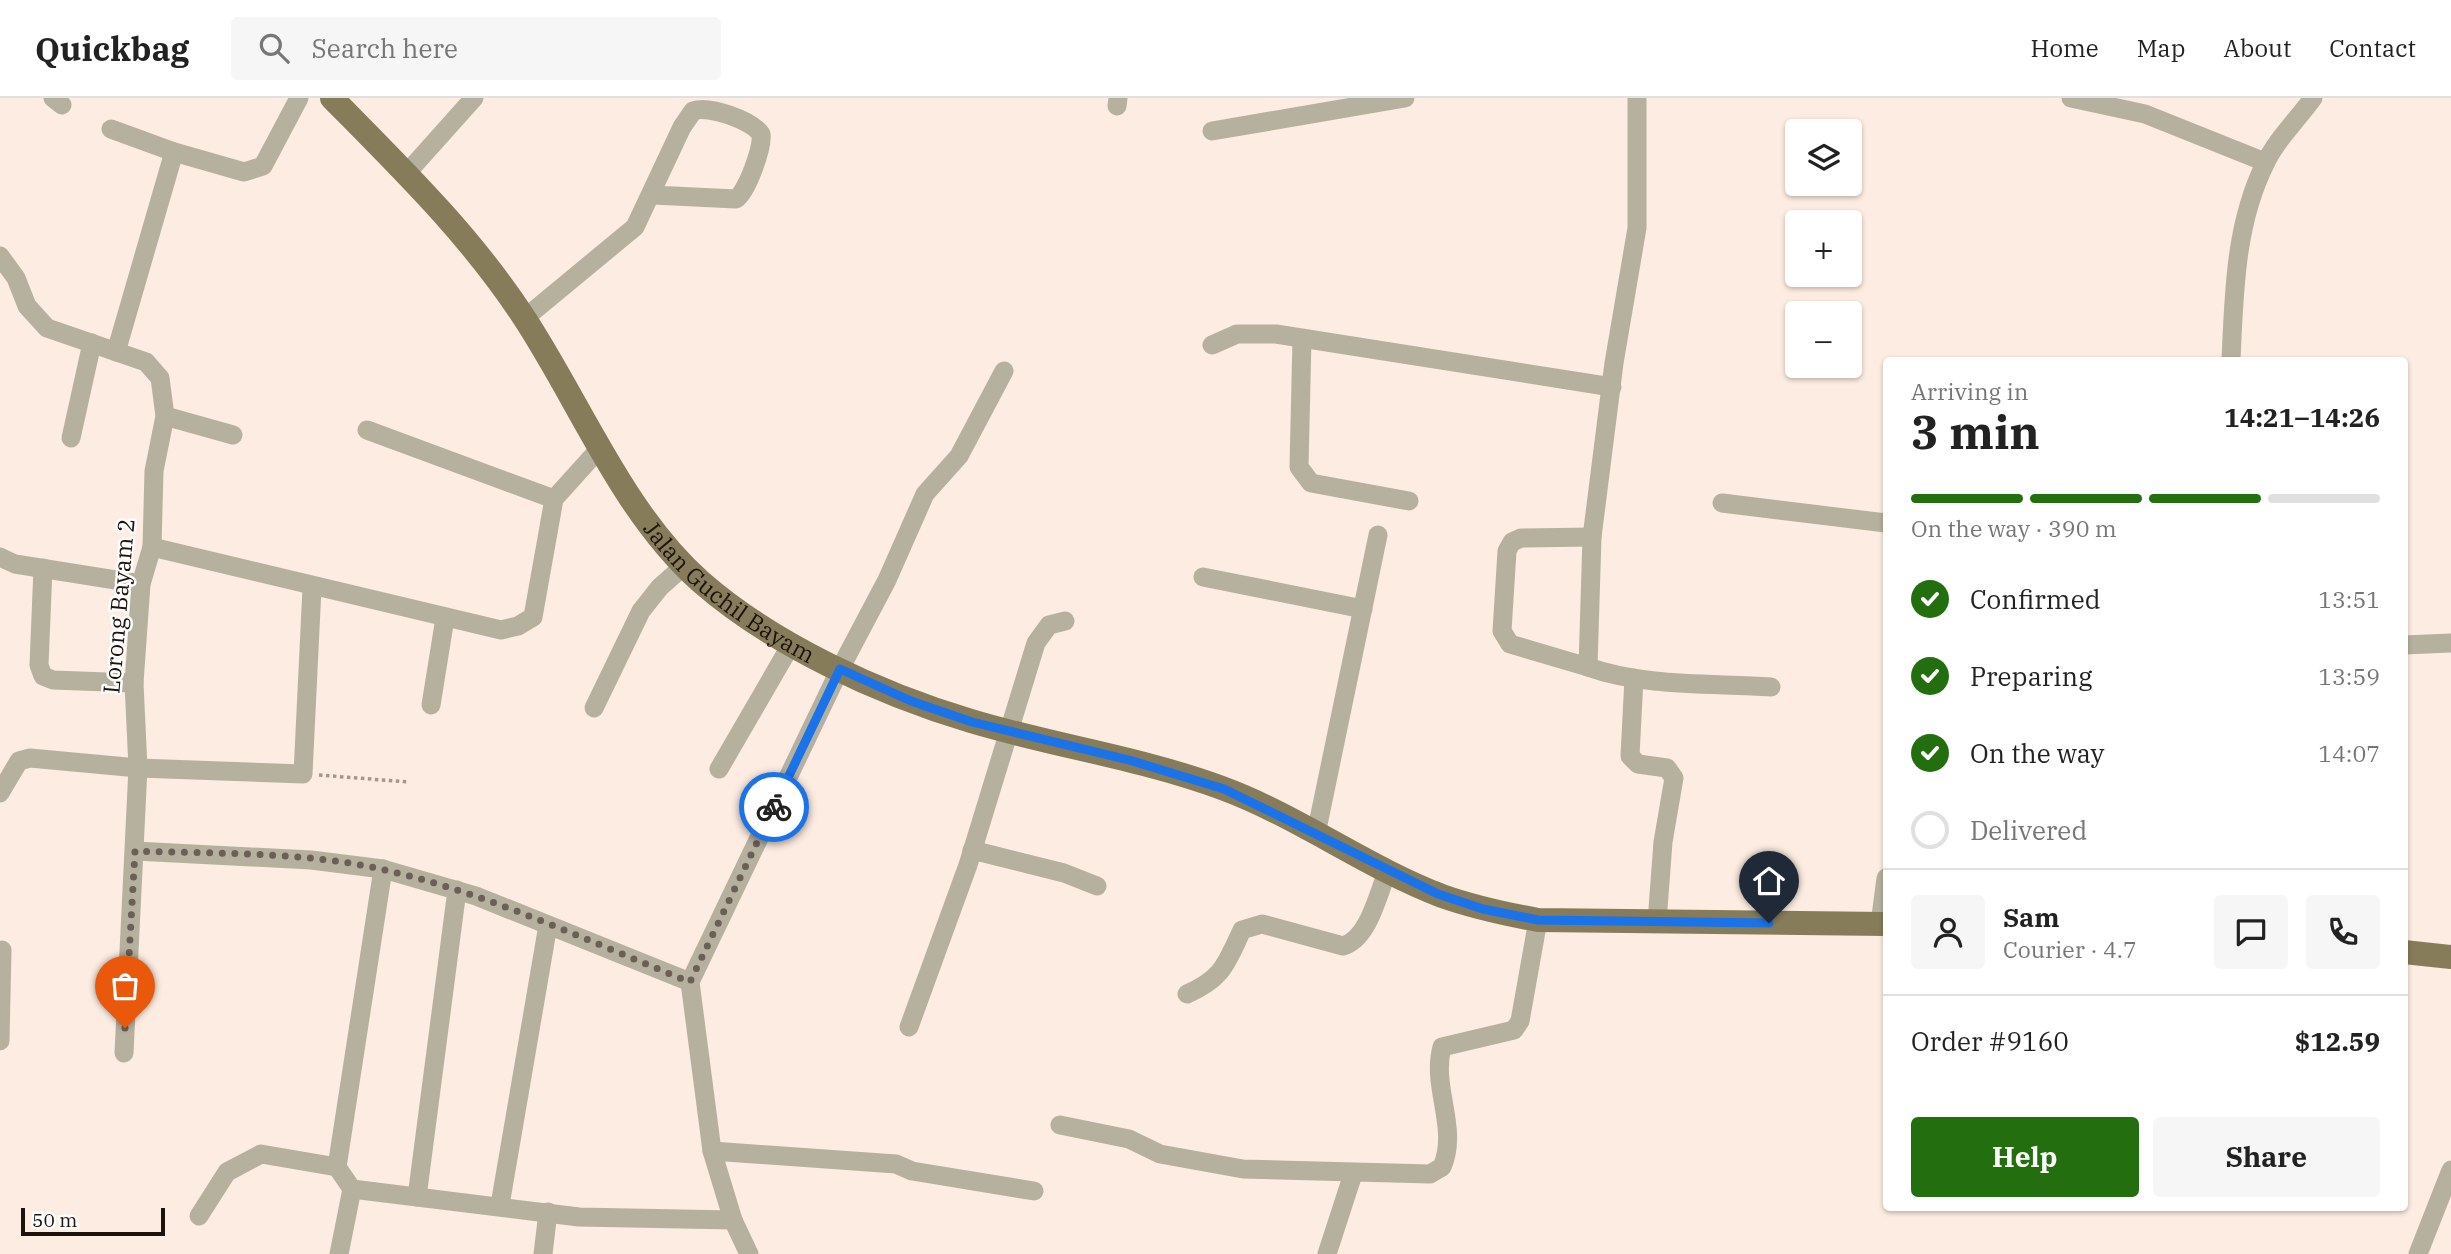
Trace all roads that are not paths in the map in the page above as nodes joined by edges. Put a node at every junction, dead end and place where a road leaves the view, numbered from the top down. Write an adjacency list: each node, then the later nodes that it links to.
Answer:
1 (299, 98): 10 (street)
2 (332, 98): 12 (main road, Jalan Guchil Bayam)
3 (474, 98): 12 (street)
4 (1405, 98): 9 (street)
5 (1637, 98): 22 (street)
6 (2071, 98): 11 (street)
7 (2313, 98): 11 (street)
8 (111, 129): 10 (street)
9 (1213, 131)
10 (174, 152): 19 (street)
11 (2265, 162): 20 (street)
12 (406, 174): 15 (main road, Jalan Guchil Bayam)
13 (653, 195): 13 (street); 15 (street)
14 (0, 256): 17 (street, Lorong Bayam 2)
15 (524, 318): 27 (main road, Jalan Guchil Bayam)
16 (1302, 339): 18 (street); 22 (street); 29 (street)
17 (92, 343): 19 (street, Lorong Bayam 2); 26 (street)
18 (1212, 345)
19 (116, 352): 23 (street, Lorong Bayam 2)
20 (2231, 357)
21 (1004, 371): 48 (street)
22 (1612, 387): 33 (street)
23 (165, 416): 25 (street); 34 (street, Lorong Bayam 2)
24 (367, 430): 28 (street)
25 (233, 435)
26 (71, 438)
27 (600, 448): 28 (street); 36 (main road, Jalan Guchil Bayam)
28 (554, 499): 42 (street)
29 (1409, 501)
30 (1722, 503): 31 (street)
31 (1883, 523)
32 (1378, 535): 41 (street)
33 (1592, 537): 47 (street); 47 (street)
34 (152, 547): 39 (street, Lorong Bayam 2); 40 (street)
35 (0, 557): 37 (street)
36 (685, 565): 44 (main road, Jalan Guchil Bayam); 53 (street)
37 (43, 568): 39 (street); 50 (street)
38 (1203, 577): 41 (street)
39 (141, 584): 50 (street, Lorong Bayam 2)
40 (312, 588): 42 (street); 55 (street)
41 (1363, 609): 58 (street)
42 (445, 618): 52 (street)
43 (1065, 621): 54 (street)
44 (792, 643): 48 (main road, Jalan Guchil Bayam); 56 (street)
45 (2451, 643): 46 (street)
46 (2408, 645)
47 (1588, 667): 49 (street)
48 (840, 669): 54 (main road, Jalan Guchil Bayam); 72 (street)
49 (1634, 678): 51 (street); 66 (street)
50 (134, 682): 55 (street, Lorong Bayam 2)
51 (1771, 687)
52 (431, 705)
53 (594, 708)
54 (1008, 730): 58 (main road, Jalan Guchil Bayam); 59 (street)
55 (138, 768): 57 (street); 60 (street, Lorong Bayam 2)
56 (719, 769)
57 (0, 793)
58 (1315, 834): 62 (main road, Jalan Guchil Bayam)
59 (972, 850): 63 (street); 74 (street)
60 (135, 851): 61 (street); 76 (street, Lorong Bayam 2)
61 (383, 869): 64 (street); 79 (street)
62 (1388, 870): 65 (main road, Jalan Guchil Bayam); 73 (street)
63 (1097, 886)
64 (457, 890): 68 (street); 84 (street)
65 (1538, 920): 66 (main road, Jalan Guchil Bayam); 81 (street)
66 (1657, 922): 67 (main road, Jalan Guchil Bayam)
67 (1883, 924)
68 (548, 925): 72 (street); 85 (street)
69 (2, 950): 75 (street)
70 (2408, 952): 71 (main road)
71 (2451, 957)
72 (690, 982): 78 (street)
73 (1187, 994)
74 (909, 1027)
75 (0, 1041)
76 (124, 1053)
77 (1060, 1125): 81 (street)
78 (712, 1151): 83 (street); 88 (street)
79 (337, 1167): 82 (street); 87 (street)
80 (2451, 1170): 93 (street)
81 (1353, 1174): 92 (street)
82 (352, 1189): 84 (street); 89 (street)
83 (1034, 1191)
84 (417, 1198): 85 (street)
85 (500, 1205): 86 (street)
86 (548, 1212): 88 (street); 90 (street)
87 (200, 1216)
88 (733, 1220): 91 (street)
89 (339, 1254)
90 (543, 1254)
91 (749, 1254)
92 (1327, 1254)
93 (2418, 1254)

